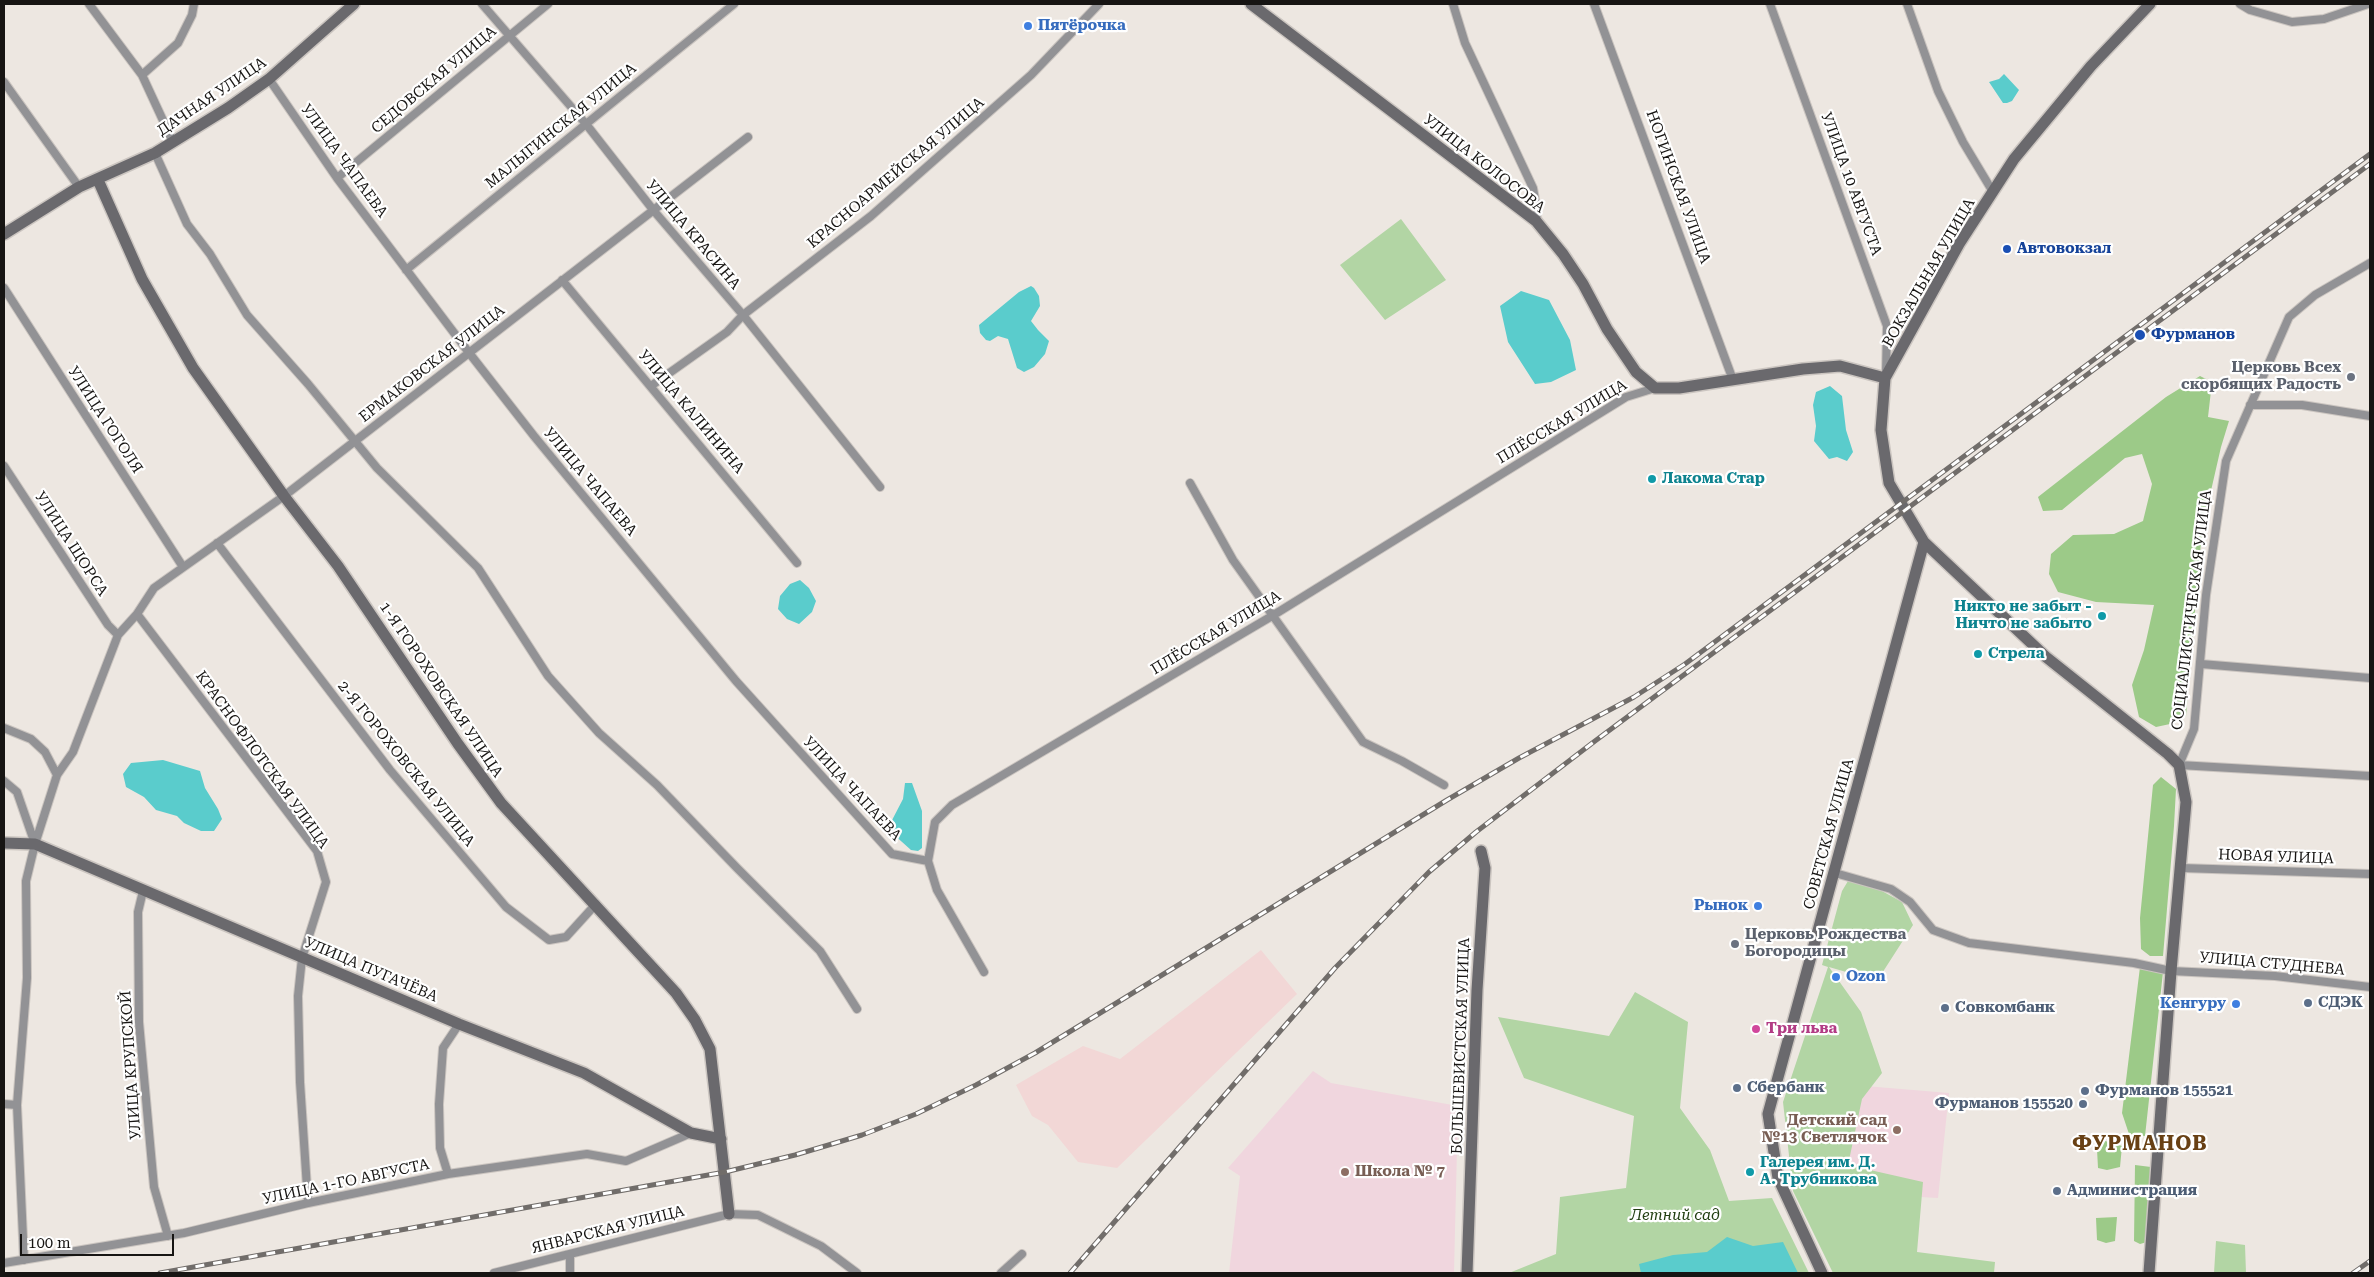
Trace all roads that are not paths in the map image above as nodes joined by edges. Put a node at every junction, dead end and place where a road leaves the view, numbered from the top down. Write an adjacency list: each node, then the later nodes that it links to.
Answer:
1 (88, 4): 17 (street)
2 (194, 4): 17 (street)
3 (354, 4): 18 (main road, ДАЧНАЯ УЛИЦА)
4 (482, 4): 16 (street, УЛИЦА КРАСИНА)
5 (548, 4): 16 (street, СЕДОВСКАЯ УЛИЦА)
6 (734, 4): 20 (street, МАЛЫГИНСКАЯ УЛИЦА)
7 (1099, 4): 35 (street, КРАСНОАРМЕЙСКАЯ УЛИЦА)
8 (1251, 4): 29 (main road, УЛИЦА КОЛОСОВА)
9 (1453, 4): 29 (street)
10 (1594, 4): 38 (street, НОГИНСКАЯ УЛИЦА)
11 (1770, 4): 37 (street, УЛИЦА 10 АВГУСТА)
12 (1907, 4): 27 (street)
13 (2150, 4): 27 (main road, ВОКЗАЛЬНАЯ УЛИЦА)
14 (2240, 4): 15 (street)
15 (2368, 4)
16 (509, 36): 20 (street, УЛИЦА КРАСИНА); 24 (street, СЕДОВСКАЯ УЛИЦА)
17 (142, 75): 22 (street)
18 (269, 79): 22 (main road, ДАЧНАЯ УЛИЦА); 24 (street, УЛИЦА ЧАПАЕВА)
19 (4, 82): 26 (street)
20 (586, 124): 28 (street, УЛИЦА КРАСИНА); 32 (street, МАЛЫГИНСКАЯ УЛИЦА)
21 (748, 137): 28 (street, ЕРМАКОВСКАЯ УЛИЦА)
22 (173, 142): 23 (main road, ДАЧНАЯ УЛИЦА)
23 (155, 153): 25 (main road, ДАЧНАЯ УЛИЦА); 43 (street)
24 (337, 178): 32 (street, УЛИЦА ЧАПАЕВА)
25 (98, 180): 26 (main road, ДАЧНАЯ УЛИЦА); 47 (main road, 1-Я ГОРОХОВСКАЯ УЛИЦА)
26 (79, 187): 30 (main road, ДАЧНАЯ УЛИЦА)
27 (1993, 192): 37 (main road, ВОКЗАЛЬНАЯ УЛИЦА)
28 (654, 211): 33 (street, ЕРМАКОВСКАЯ УЛИЦА); 35 (street, УЛИЦА КРАСИНА)
29 (1536, 221): 40 (main road, УЛИЦА КОЛОСОВА)
30 (4, 234)
31 (2370, 263): 41 (street, СОЦИАЛИСТИЧЕСКАЯ УЛИЦА)
32 (406, 270): 36 (street, УЛИЦА ЧАПАЕВА)
33 (562, 280): 36 (street, ЕРМАКОВСКАЯ УЛИЦА); 39 (street, УЛИЦА КАЛИНИНА)
34 (4, 288): 51 (street, УЛИЦА ГОГОЛЯ)
35 (743, 316): 39 (street, КРАСНОАРМЕЙСКАЯ УЛИЦА); 46 (street, УЛИЦА КРАСИНА)
36 (470, 354): 43 (street, ЕРМАКОВСКАЯ УЛИЦА); 66 (street, УЛИЦА ЧАПАЕВА)
37 (1885, 378): 38 (main road); 48 (main road, ВОКЗАЛЬНАЯ УЛИЦА)
38 (1733, 380): 40 (main road)
39 (651, 386): 50 (street, УЛИЦА КАЛИНИНА)
40 (1655, 388): 53 (street, ПЛЁССКАЯ УЛИЦА)
41 (2250, 405): 42 (street); 55 (street, СОЦИАЛИСТИЧЕСКАЯ УЛИЦА)
42 (2370, 416)
43 (354, 442): 47 (street, ЕРМАКОВСКАЯ УЛИЦА); 76 (street)
44 (4, 466): 54 (street, УЛИЦА ЩОРСА)
45 (1190, 483): 53 (street)
46 (880, 487)
47 (284, 496): 49 (street, ЕРМАКОВСКАЯ УЛИЦА); 71 (main road, 1-Я ГОРОХОВСКАЯ УЛИЦА)
48 (1924, 542): 58 (main road, ВОКЗАЛЬНАЯ УЛИЦА); 68 (main road, СОВЕТСКАЯ УЛИЦА)
49 (217, 543): 51 (street, ЕРМАКОВСКАЯ УЛИЦА); 71 (street, 2-Я ГОРОХОВСКАЯ УЛИЦА)
50 (797, 563)
51 (183, 567): 52 (street, ЕРМАКОВСКАЯ УЛИЦА)
52 (137, 614): 54 (street); 72 (street, КРАСНОФЛОТСКАЯ УЛИЦА)
53 (1272, 616): 62 (street); 66 (street, ПЛЁССКАЯ УЛИЦА)
54 (118, 635): 59 (street)
55 (2201, 664): 56 (street); 58 (street, СОЦИАЛИСТИЧЕСКАЯ УЛИЦА)
56 (2370, 678)
57 (4, 728): 59 (street)
58 (2179, 765): 60 (street); 67 (main road)
59 (57, 775): 64 (street)
60 (2370, 776)
61 (4, 781): 64 (street)
62 (1444, 785)
63 (4, 843): 64 (main road, УЛИЦА ПУГАЧЁВА)
64 (35, 844): 70 (main road, УЛИЦА ПУГАЧЁВА); 79 (street)
65 (1481, 851): 94 (main road, БОЛЬШЕВИСТСКАЯ УЛИЦА)
66 (928, 860): 74 (street, ПЛЁССКАЯ УЛИЦА)
67 (2181, 868): 69 (street, НОВАЯ УЛИЦА); 73 (main road)
68 (1835, 873): 73 (street); 95 (main road, СОВЕТСКАЯ УЛИЦА)
69 (2370, 874)
70 (143, 891): 72 (main road, УЛИЦА ПУГАЧЁВА); 85 (street, УЛИЦА КРУПСКОЙ)
71 (596, 904): 81 (main road, 1-Я ГОРОХОВСКАЯ УЛИЦА)
72 (302, 958): 77 (main road, УЛИЦА ПУГАЧЁВА); 83 (street, КРАСНОФЛОТСКАЯ УЛИЦА)
73 (2170, 971): 75 (street, УЛИЦА СТУДНЕВА); 96 (main road)
74 (984, 972)
75 (2370, 987)
76 (857, 1010)
77 (459, 1024): 80 (main road, УЛИЦА ПУГАЧЁВА); 82 (street)
78 (4, 1104): 79 (street)
79 (17, 1105): 88 (street)
80 (691, 1133): 81 (main road, УЛИЦА ПУГАЧЁВА); 82 (street, УЛИЦА 1-ГО АВГУСТА)
81 (722, 1139): 84 (main road, 1-Я ГОРОХОВСКАЯ УЛИЦА)
82 (448, 1174): 83 (street, УЛИЦА 1-ГО АВГУСТА)
83 (308, 1202): 85 (street, УЛИЦА 1-ГО АВГУСТА)
84 (729, 1214): 86 (street, ЯНВАРСКАЯ УЛИЦА); 92 (street, ЯНВАРСКАЯ УЛИЦА)
85 (168, 1236): 88 (street, УЛИЦА 1-ГО АВГУСТА)
86 (570, 1254): 90 (street, ЯНВАРСКАЯ УЛИЦА); 91 (street)
87 (1022, 1254): 93 (street)
88 (24, 1260): 89 (street, УЛИЦА 1-ГО АВГУСТА)
89 (4, 1263)
90 (494, 1273)
91 (570, 1273)
92 (857, 1273)
93 (1001, 1273)
94 (1467, 1273)
95 (1822, 1273)
96 (2149, 1273)

